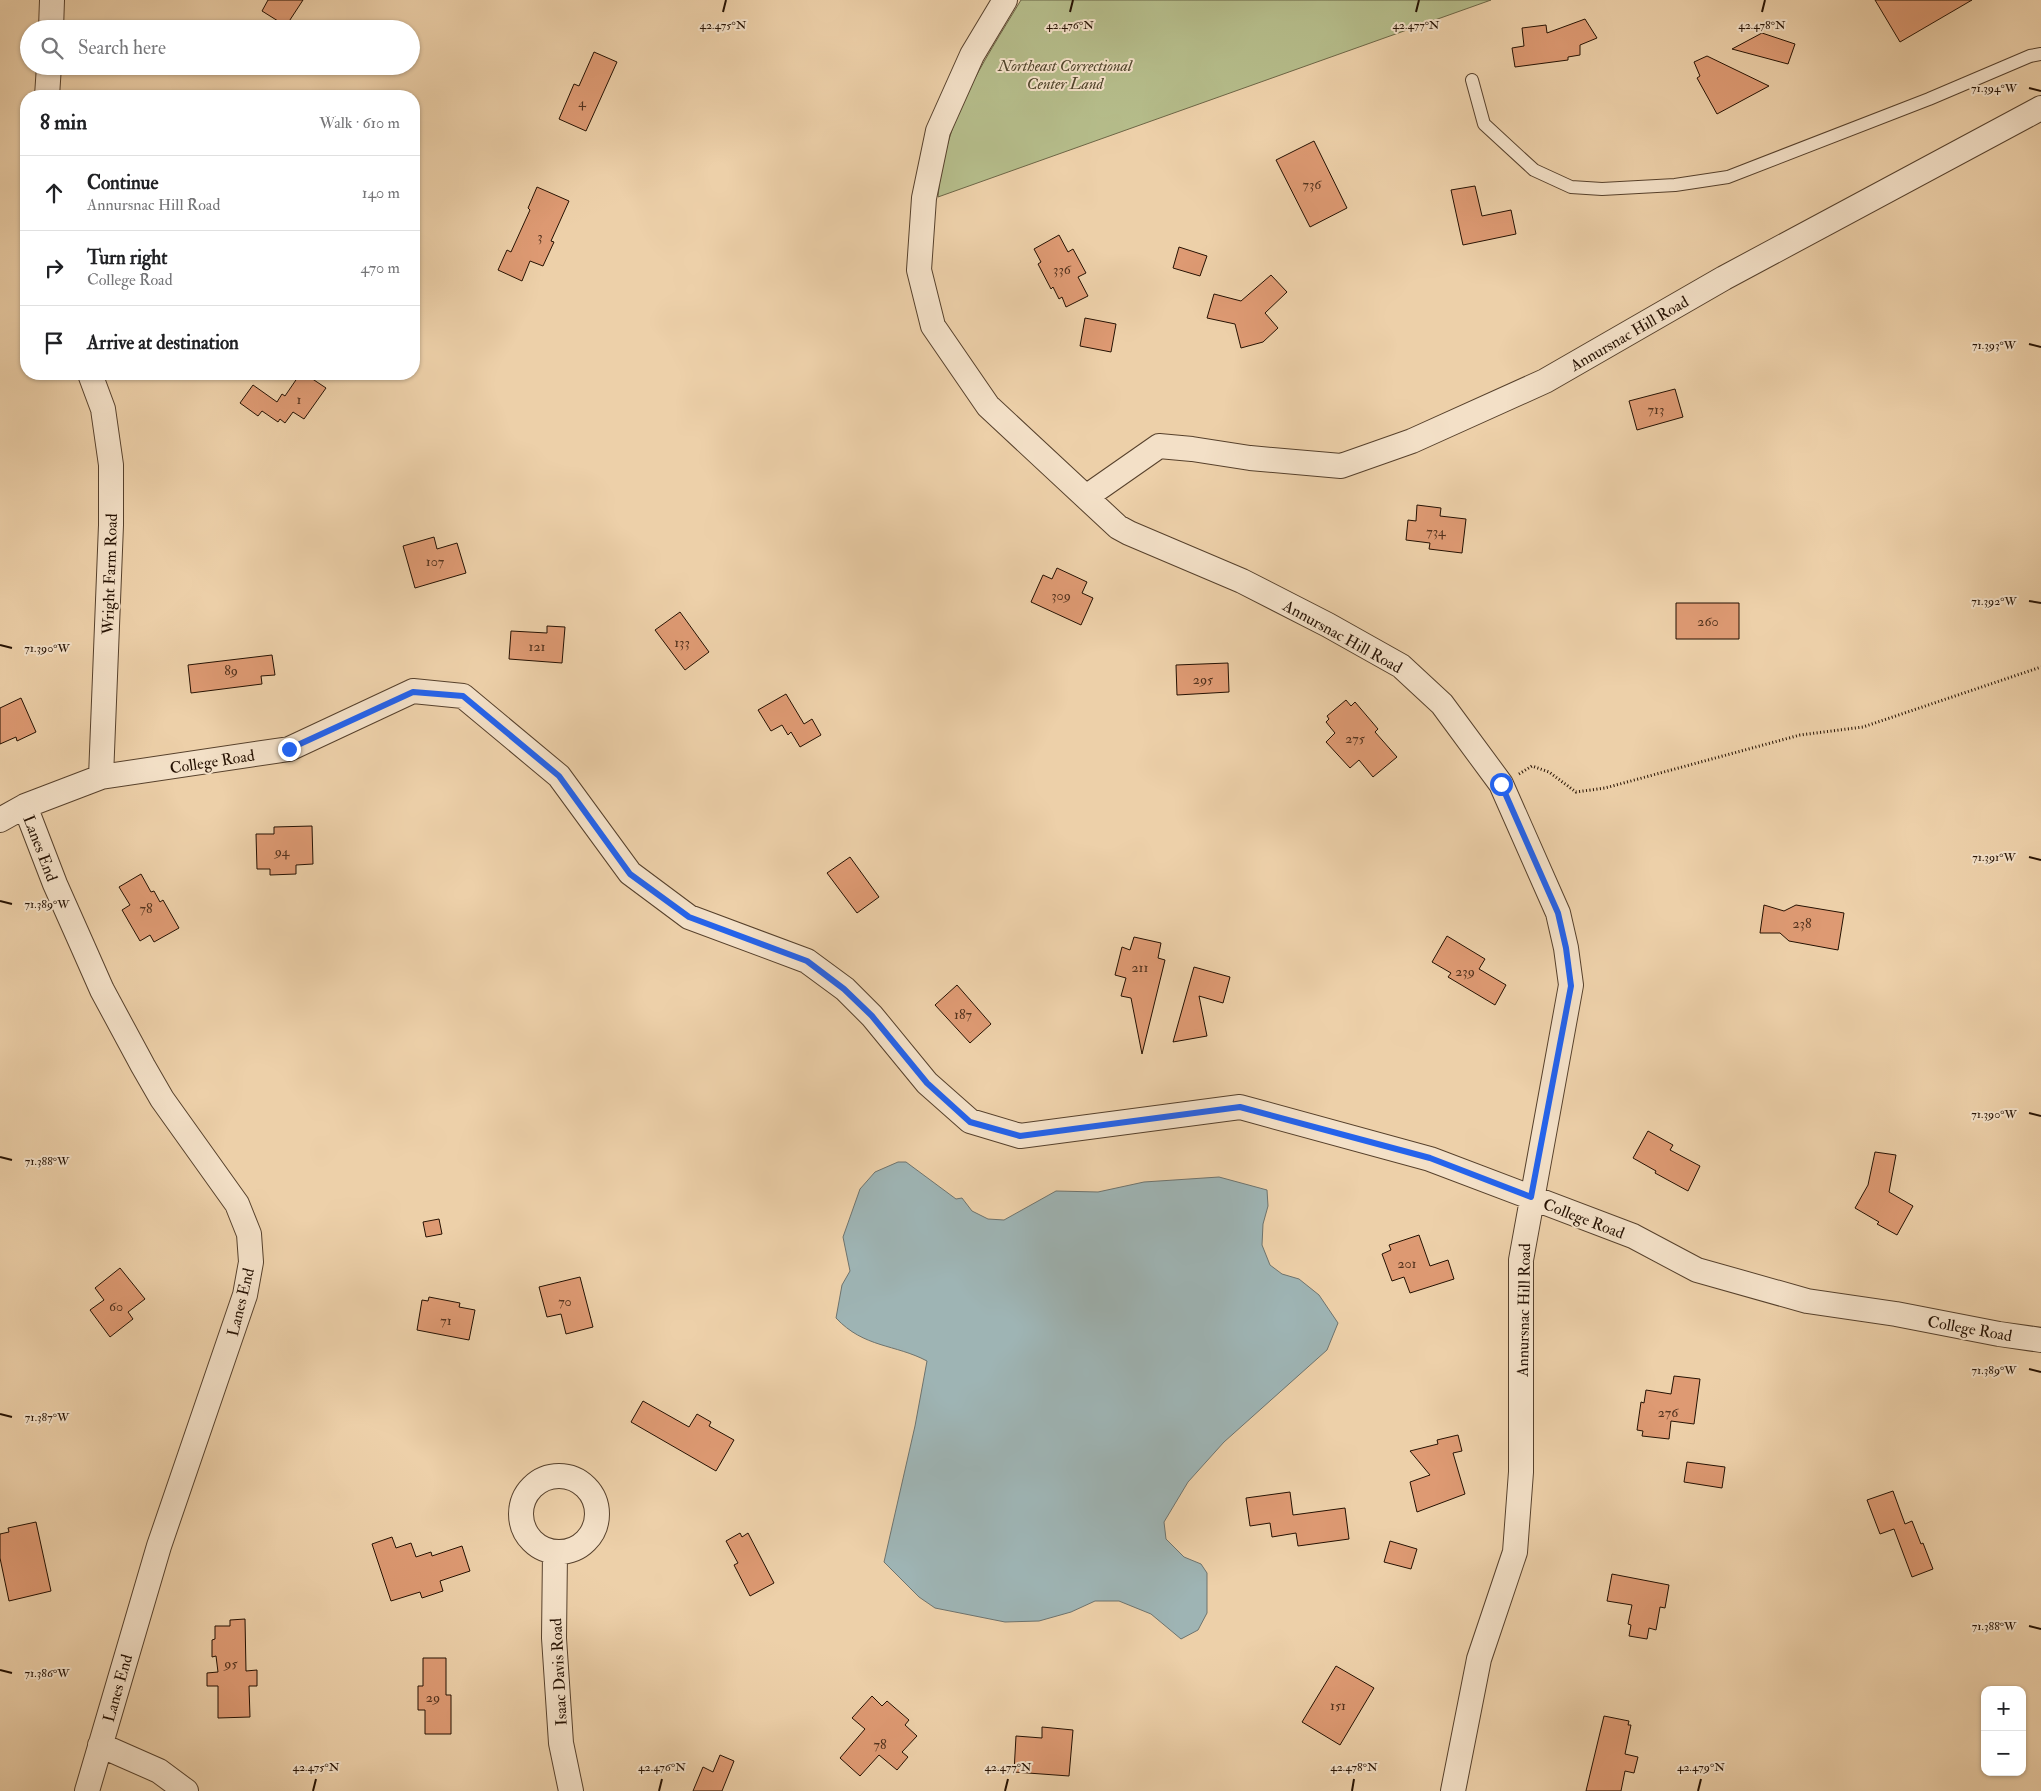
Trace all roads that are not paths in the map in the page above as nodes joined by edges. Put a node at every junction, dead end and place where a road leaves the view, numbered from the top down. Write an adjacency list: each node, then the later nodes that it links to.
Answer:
1 (52, 0): 3 (street)
2 (1005, 0): 10 (street, Annursnac Hill Road)
3 (51, 20)
4 (2041, 54): 6 (lane)
5 (48, 75): 7 (street)
6 (1472, 80)
7 (47, 90)
8 (2041, 108): 10 (street, Annursnac Hill Road)
9 (92, 380): 11 (street, Wright Farm Road)
10 (1086, 497): 14 (street, Annursnac Hill Road)
11 (101, 778): 12 (street, College Road); 14 (street, College Road)
12 (25, 806): 13 (street, College Road); 17 (street, Lanes End)
13 (0, 820)
14 (1531, 1197): 15 (street, College Road); 21 (street, Annursnac Hill Road)
15 (2041, 1340)
16 (555, 1552): 20 (street, Isaac Davis Road)
17 (100, 1745): 18 (street, Lanes End); 19 (street)
18 (87, 1791)
19 (186, 1791)
20 (571, 1791)
21 (1453, 1791)

